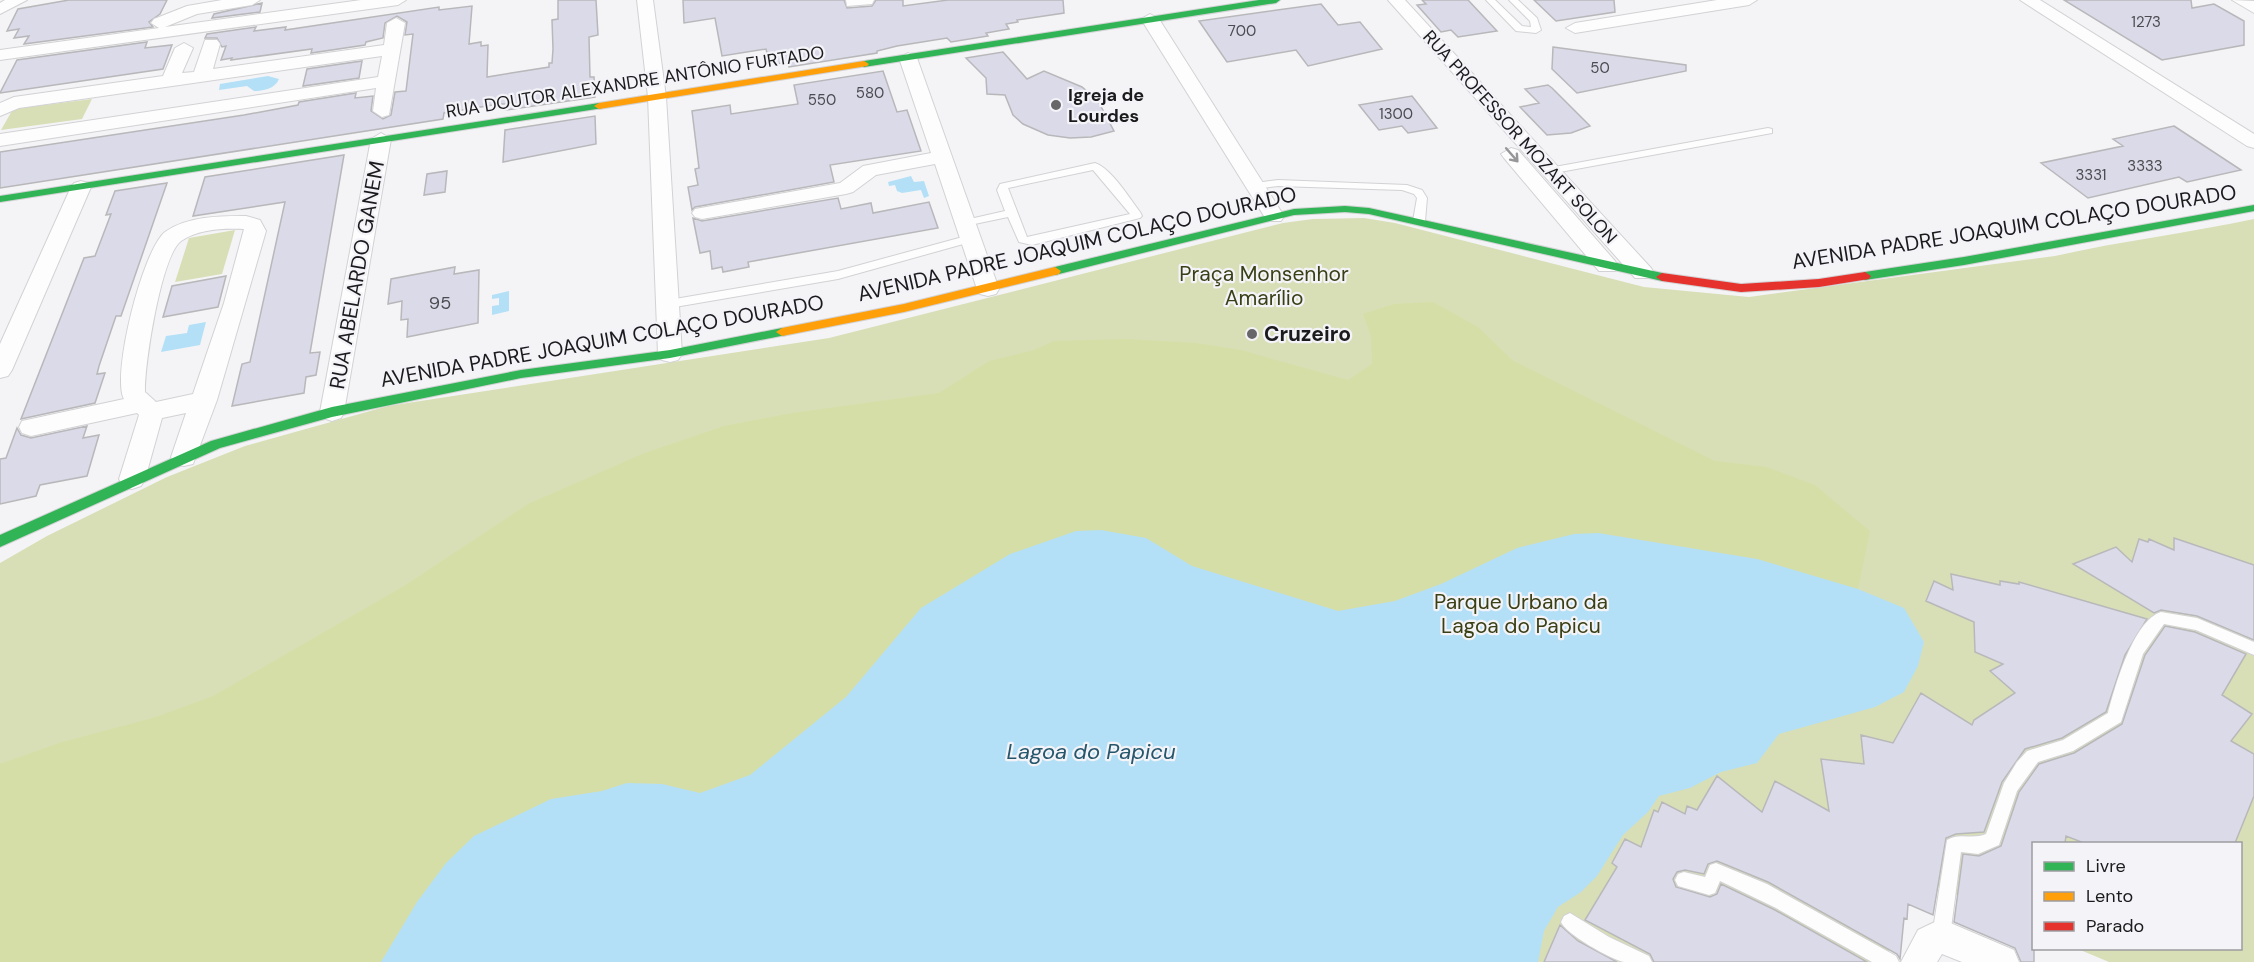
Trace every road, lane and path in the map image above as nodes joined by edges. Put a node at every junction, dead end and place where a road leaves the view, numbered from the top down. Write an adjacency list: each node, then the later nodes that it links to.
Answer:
1 (19, 0): 17 (street)
2 (252, 0): 15 (street)
3 (303, 0): 4 (street)
4 (319, 0)
5 (398, 0): 21 (street)
6 (645, 0): 30 (street)
7 (1276, 0): 18 (street, RUA DOUTOR ALEXANDRE ANTÔNIO FURTADO)
8 (1377, 0): 48 (street, RUA PROFESSOR MOZART SOLON, one-way to 48)
9 (1396, 0): 38 (street, RUA PROFESSOR MOZART SOLON)
10 (1490, 0): 11 (lane)
11 (1513, 0)
12 (1749, 0): 20 (street)
13 (2028, 0): 36 (street)
14 (2240, 0): 16 (street)
15 (234, 3): 21 (street); 23 (street)
16 (2254, 8)
17 (0, 9)
18 (1150, 19): 26 (street, RUA DOUTOR ALEXANDRE ANTÔNIO FURTADO); 39 (street)
19 (396, 23): 24 (street)
20 (1575, 28)
21 (217, 33): 22 (street); 27 (street)
22 (187, 40): 25 (street); 28 (street)
23 (0, 44)
24 (391, 49): 27 (street); 29 (street)
25 (0, 55)
26 (908, 58): 30 (street, RUA DOUTOR ALEXANDRE ANTÔNIO FURTADO); 37 (street)
27 (202, 75): 28 (street)
28 (171, 80): 31 (street)
29 (386, 81): 32 (street); 35 (street)
30 (657, 96): 34 (street, RUA DOUTOR ALEXANDRE ANTÔNIO FURTADO); 51 (street)
31 (0, 110)
32 (382, 111)
33 (1768, 131): 38 (lane)
34 (381, 139): 40 (street, RUA DOUTOR ALEXANDRE ANTÔNIO FURTADO); 56 (street, RUA ABELARDO GANEM)
35 (0, 140)
36 (2254, 142)
37 (943, 157): 43 (street); 47 (street)
38 (1549, 171): 49 (street, RUA PROFESSOR MOZART SOLON)
39 (1255, 186): 45 (street); 46 (lane)
40 (81, 187): 41 (street, RUA DOUTOR ALEXANDRE ANTÔNIO FURTADO); 53 (street)
41 (0, 200)
42 (2254, 208): 49 (street, AVENIDA PADRE JOAQUIM COLAÇO DOURADO)
43 (702, 213)
44 (1011, 213): 44 (lane); 47 (lane)
45 (1274, 216): 46 (street, AVENIDA PADRE JOAQUIM COLAÇO DOURADO); 50 (street, AVENIDA PADRE JOAQUIM COLAÇO DOURADO)
46 (1419, 221): 48 (street, AVENIDA PADRE JOAQUIM COLAÇO DOURADO)
47 (968, 231): 50 (street); 51 (lane)
48 (1607, 266): 49 (street, AVENIDA PADRE JOAQUIM COLAÇO DOURADO)
49 (1643, 273)
50 (988, 289): 52 (street, AVENIDA PADRE JOAQUIM COLAÇO DOURADO)
51 (669, 304): 52 (street)
52 (670, 354): 56 (street, AVENIDA PADRE JOAQUIM COLAÇO DOURADO)
53 (0, 370)
54 (205, 400): 55 (street); 55 (street); 58 (street)
55 (146, 408): 57 (street); 59 (street)
56 (332, 412): 58 (street, AVENIDA PADRE JOAQUIM COLAÇO DOURADO)
57 (31, 427)
58 (184, 457): 59 (street, AVENIDA PADRE JOAQUIM COLAÇO DOURADO)
59 (132, 479): 60 (street, AVENIDA PADRE JOAQUIM COLAÇO DOURADO)
60 (0, 541)
61 (2254, 649): 64 (lane)
62 (1684, 880): 66 (lane)
63 (1570, 922): 65 (lane)
64 (1930, 947): 67 (street)
65 (1643, 962)
66 (1890, 962)
67 (2002, 962)

